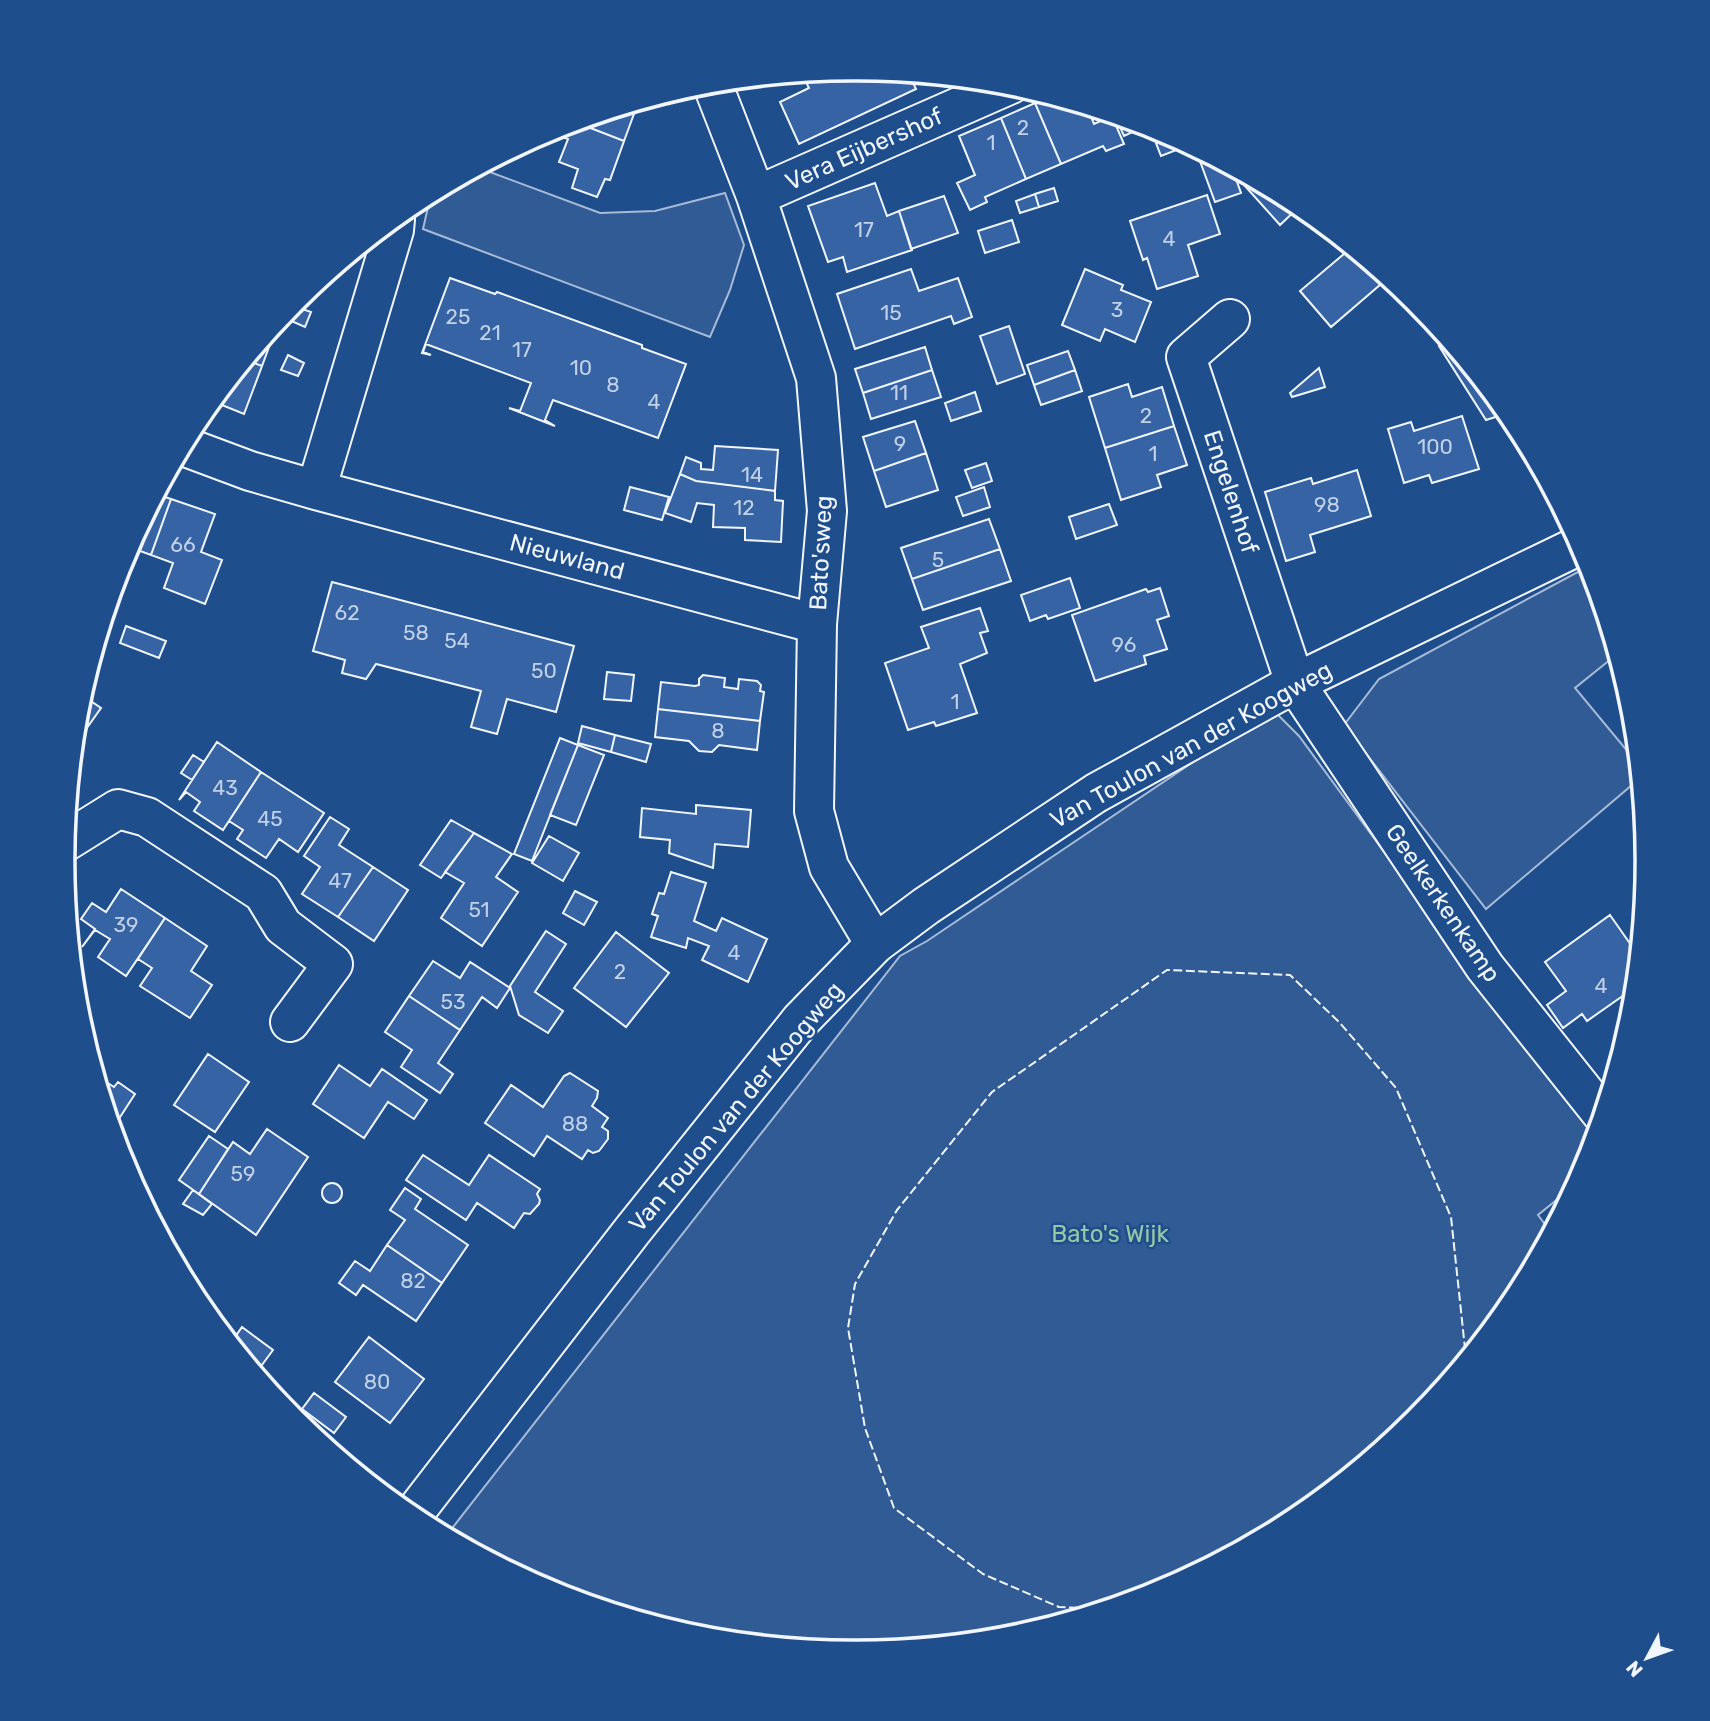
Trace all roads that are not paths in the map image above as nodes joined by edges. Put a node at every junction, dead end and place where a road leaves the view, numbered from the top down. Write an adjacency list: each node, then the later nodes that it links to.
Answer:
1 (991, 93): 3 (street, Vera Eijbershof)
2 (716, 94): 3 (street, Bato'sweg)
3 (757, 196): 9 (street, Bato'sweg)
4 (393, 233): 7 (street)
5 (1230, 319): 10 (street, Engelenhof)
6 (193, 450): 7 (street, Nieuwland)
7 (316, 490): 9 (street, Nieuwland)
8 (1570, 550): 10 (street, Van Toulon van der Koogweg)
9 (817, 624): 12 (street, Bato'sweg)
10 (1295, 683): 12 (street, Van Toulon van der Koogweg); 14 (street, Geelkerkenkamp)
11 (76, 835): 13 (street)
12 (875, 944): 15 (street, Van Toulon van der Koogweg)
13 (290, 1022)
14 (1595, 1105)
15 (420, 1507)

